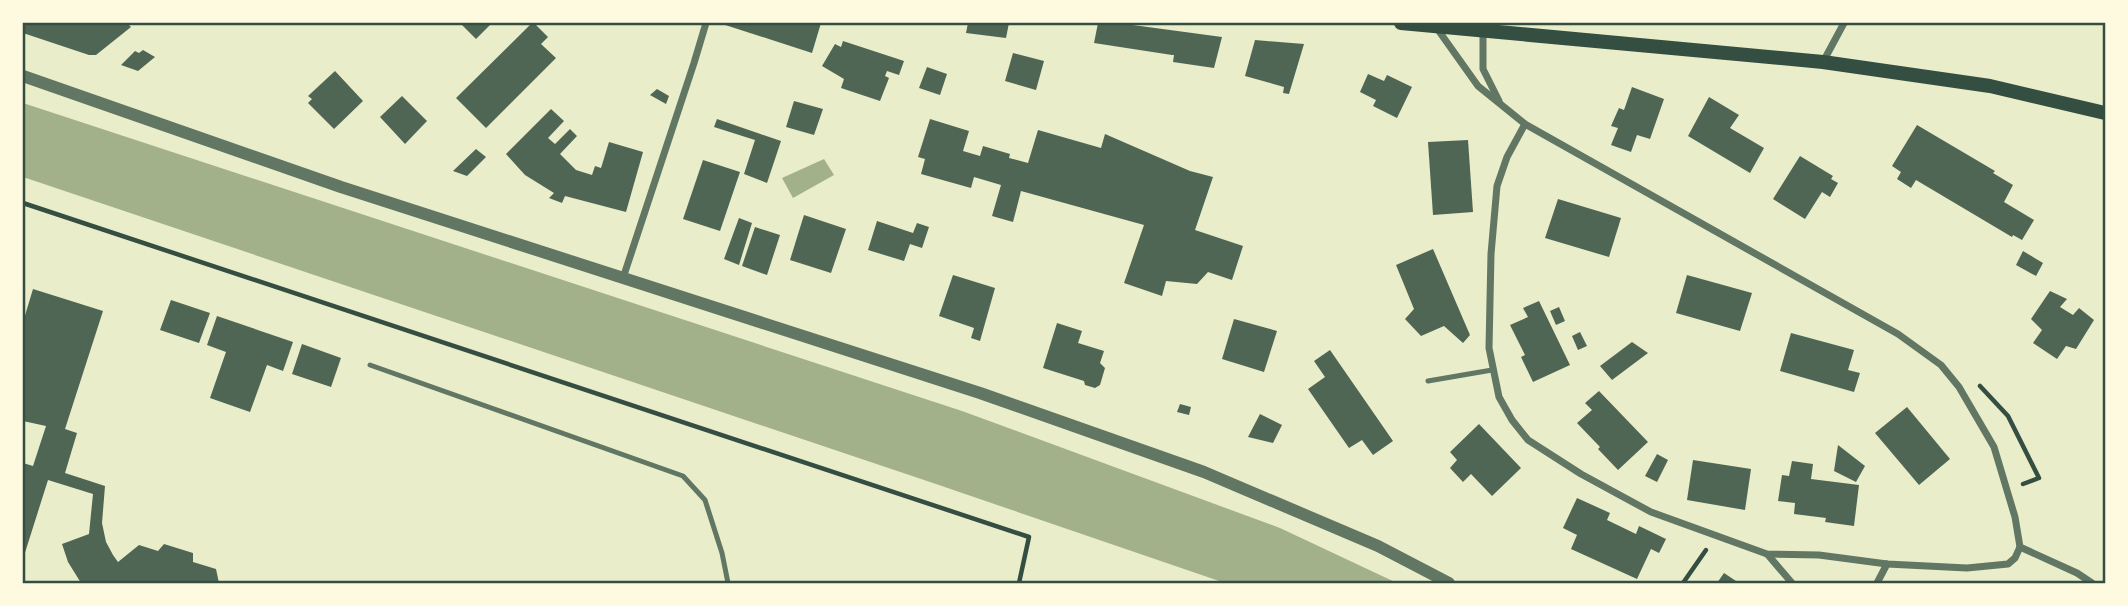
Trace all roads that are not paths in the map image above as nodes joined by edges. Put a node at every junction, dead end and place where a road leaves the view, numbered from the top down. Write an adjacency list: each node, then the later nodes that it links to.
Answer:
1 (706, 23): 11 (street)
2 (1401, 23): 4 (main road)
3 (1844, 23): 6 (street)
4 (1435, 26): 5 (main road); 8 (street)
5 (1483, 31): 6 (main road); 8 (street)
6 (1823, 62): 9 (main road)
7 (23, 76): 11 (street)
8 (1504, 107): 10 (street)
9 (2105, 113)
10 (1525, 124): 13 (street); 15 (street)
11 (623, 278): 19 (street)
12 (370, 365): 18 (lane)
13 (1492, 370): 14 (lane); 16 (street)
14 (1428, 381)
15 (2020, 547): 17 (street); 22 (street)
16 (1767, 554): 17 (street); 20 (street)
17 (1887, 564): 21 (street)
18 (728, 583)
19 (1449, 583)
20 (1792, 583)
21 (1877, 583)
22 (2092, 583)

